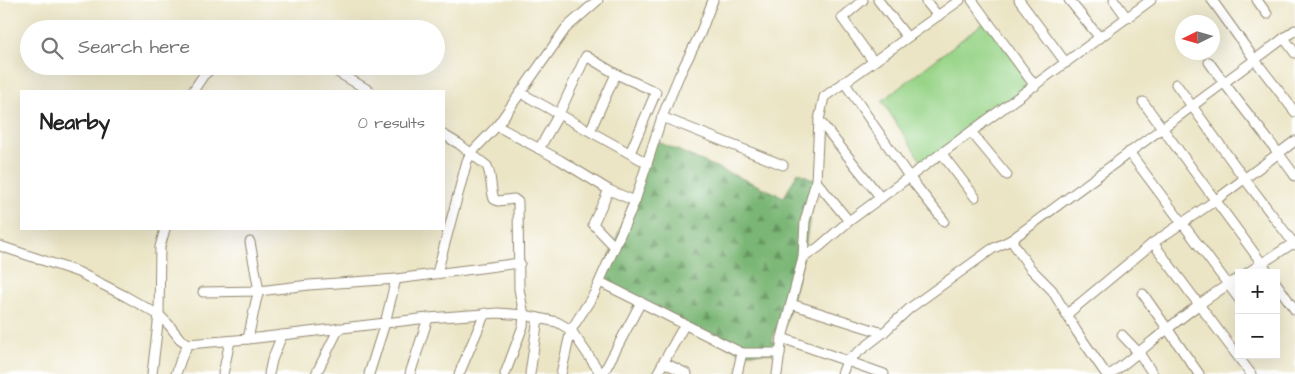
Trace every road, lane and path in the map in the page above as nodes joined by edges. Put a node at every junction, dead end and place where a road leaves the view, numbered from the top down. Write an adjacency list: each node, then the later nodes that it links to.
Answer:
1 (598, 0): 35 (street)
2 (713, 0): 40 (street)
3 (863, 0): 23 (street)
4 (878, 0): 18 (street)
5 (925, 0): 15 (street)
6 (960, 0): 15 (street)
7 (972, 0): 32 (street)
8 (1019, 0): 25 (street)
9 (1069, 0): 19 (street)
10 (1114, 0): 16 (street)
11 (1151, 0): 16 (street)
12 (1212, 0): 22 (street)
13 (1257, 0): 14 (street)
14 (1267, 14)
15 (938, 16): 18 (street)
16 (1127, 18): 19 (street)
17 (1295, 30): 20 (street)
18 (907, 37): 23 (street)
19 (1100, 38): 25 (street)
20 (1284, 38): 21 (street); 22 (street)
21 (1295, 53)
22 (1255, 60): 30 (street); 38 (street)
23 (872, 61): 29 (street)
24 (1209, 62): 30 (street)
25 (1066, 63): 32 (street)
26 (616, 74): 39 (street); 44 (street); 52 (street)
27 (204, 75): 33 (street)
28 (342, 75): 34 (street)
29 (844, 82): 41 (street); 58 (street)
30 (1224, 83): 37 (street); 50 (street)
31 (1176, 84): 37 (street)
32 (1035, 86): 45 (street)
33 (194, 90)
34 (368, 90)
35 (521, 93): 39 (street); 42 (street)
36 (1144, 102): 43 (street)
37 (1192, 106): 43 (street); 59 (street)
38 (1295, 112)
39 (560, 114): 44 (street); 48 (street)
40 (662, 117): 54 (street); 55 (street)
41 (819, 120): 60 (street); 63 (street)
42 (497, 126): 48 (street); 51 (street)
43 (1164, 127): 49 (street); 64 (street)
44 (590, 131): 52 (street)
45 (972, 133): 53 (street); 56 (street)
46 (445, 136): 51 (street)
47 (1295, 141): 50 (street)
48 (539, 149): 61 (street)
49 (1129, 152): 68 (street); 70 (street)
50 (1278, 152): 57 (street); 59 (street)
51 (471, 153): 77 (street); 81 (street)
52 (630, 153): 54 (street)
53 (942, 154): 58 (street); 62 (street)
54 (647, 163): 65 (street)
55 (783, 165)
56 (1006, 175)
57 (1295, 176)
58 (910, 178): 63 (street); 66 (street)
59 (1244, 178): 64 (street); 73 (street)
60 (816, 181): 67 (street); 76 (street)
61 (610, 190): 65 (street); 75 (street)
62 (975, 197)
63 (881, 198): 67 (street)
64 (1216, 200): 68 (street); 78 (street)
65 (635, 201): 75 (street)
66 (944, 221)
67 (849, 222): 76 (street)
68 (1183, 224): 72 (street); 85 (street)
69 (165, 230): 96 (street)
70 (1010, 240): 98 (street); 106 (street)
71 (250, 242): 87 (street)
72 (1153, 242): 93 (street); 98 (street)
73 (1295, 243): 78 (street)
74 (0, 246): 96 (street)
75 (615, 246): 84 (street)
76 (803, 258): 92 (street)
77 (520, 263): 81 (street); 97 (street)
78 (1262, 264): 79 (street); 80 (street)
79 (1254, 269)
80 (1265, 269)
81 (436, 273): 82 (street)
82 (396, 278): 87 (street); 101 (street)
83 (1235, 280): 85 (street)
84 (600, 282): 91 (street); 105 (street)
85 (1228, 284): 90 (street); 93 (street)
86 (1280, 289): 94 (street)
87 (259, 291): 88 (street); 110 (street)
88 (203, 292)
89 (1143, 294): 104 (street)
90 (1235, 294)
91 (641, 302): 102 (street); 129 (street)
92 (791, 304): 106 (street); 109 (street)
93 (1200, 305): 104 (street); 140 (street)
94 (1295, 310)
95 (485, 313): 97 (street); 99 (street); 125 (street)
96 (159, 315): 112 (street); 118 (street)
97 (524, 315): 100 (street); 126 (street)
98 (1066, 315): 136 (street)
99 (428, 318): 101 (street); 124 (street)
100 (538, 318): 105 (street); 127 (street)
101 (386, 322): 103 (street); 123 (street)
102 (685, 324): 113 (street); 117 (street)
103 (339, 328): 107 (street); 122 (street)
104 (1166, 329): 115 (street); 139 (street)
105 (571, 330): 128 (street); 129 (street)
106 (883, 333): 116 (street)
107 (282, 335): 110 (street); 121 (street)
108 (1122, 335): 115 (street)
109 (782, 338): 114 (street); 116 (street)
110 (248, 339): 111 (street)
111 (230, 341): 112 (street); 120 (street)
112 (188, 344): 119 (street)
113 (742, 353): 114 (street); 132 (street)
114 (780, 353): 133 (street)
115 (1139, 353): 137 (street); 138 (street)
116 (847, 361): 134 (street); 135 (street)
117 (663, 362): 130 (street); 131 (street)
118 (152, 374)
119 (176, 374)
120 (223, 374)
121 (269, 374)
122 (316, 374)
123 (369, 374)
124 (410, 374)
125 (459, 374)
126 (505, 374)
127 (530, 374)
128 (561, 374)
129 (602, 374)
130 (657, 374)
131 (686, 374)
132 (737, 374)
133 (777, 374)
134 (842, 374)
135 (884, 374)
136 (1106, 374)
137 (1111, 374)
138 (1153, 374)
139 (1199, 374)
140 (1251, 374)

